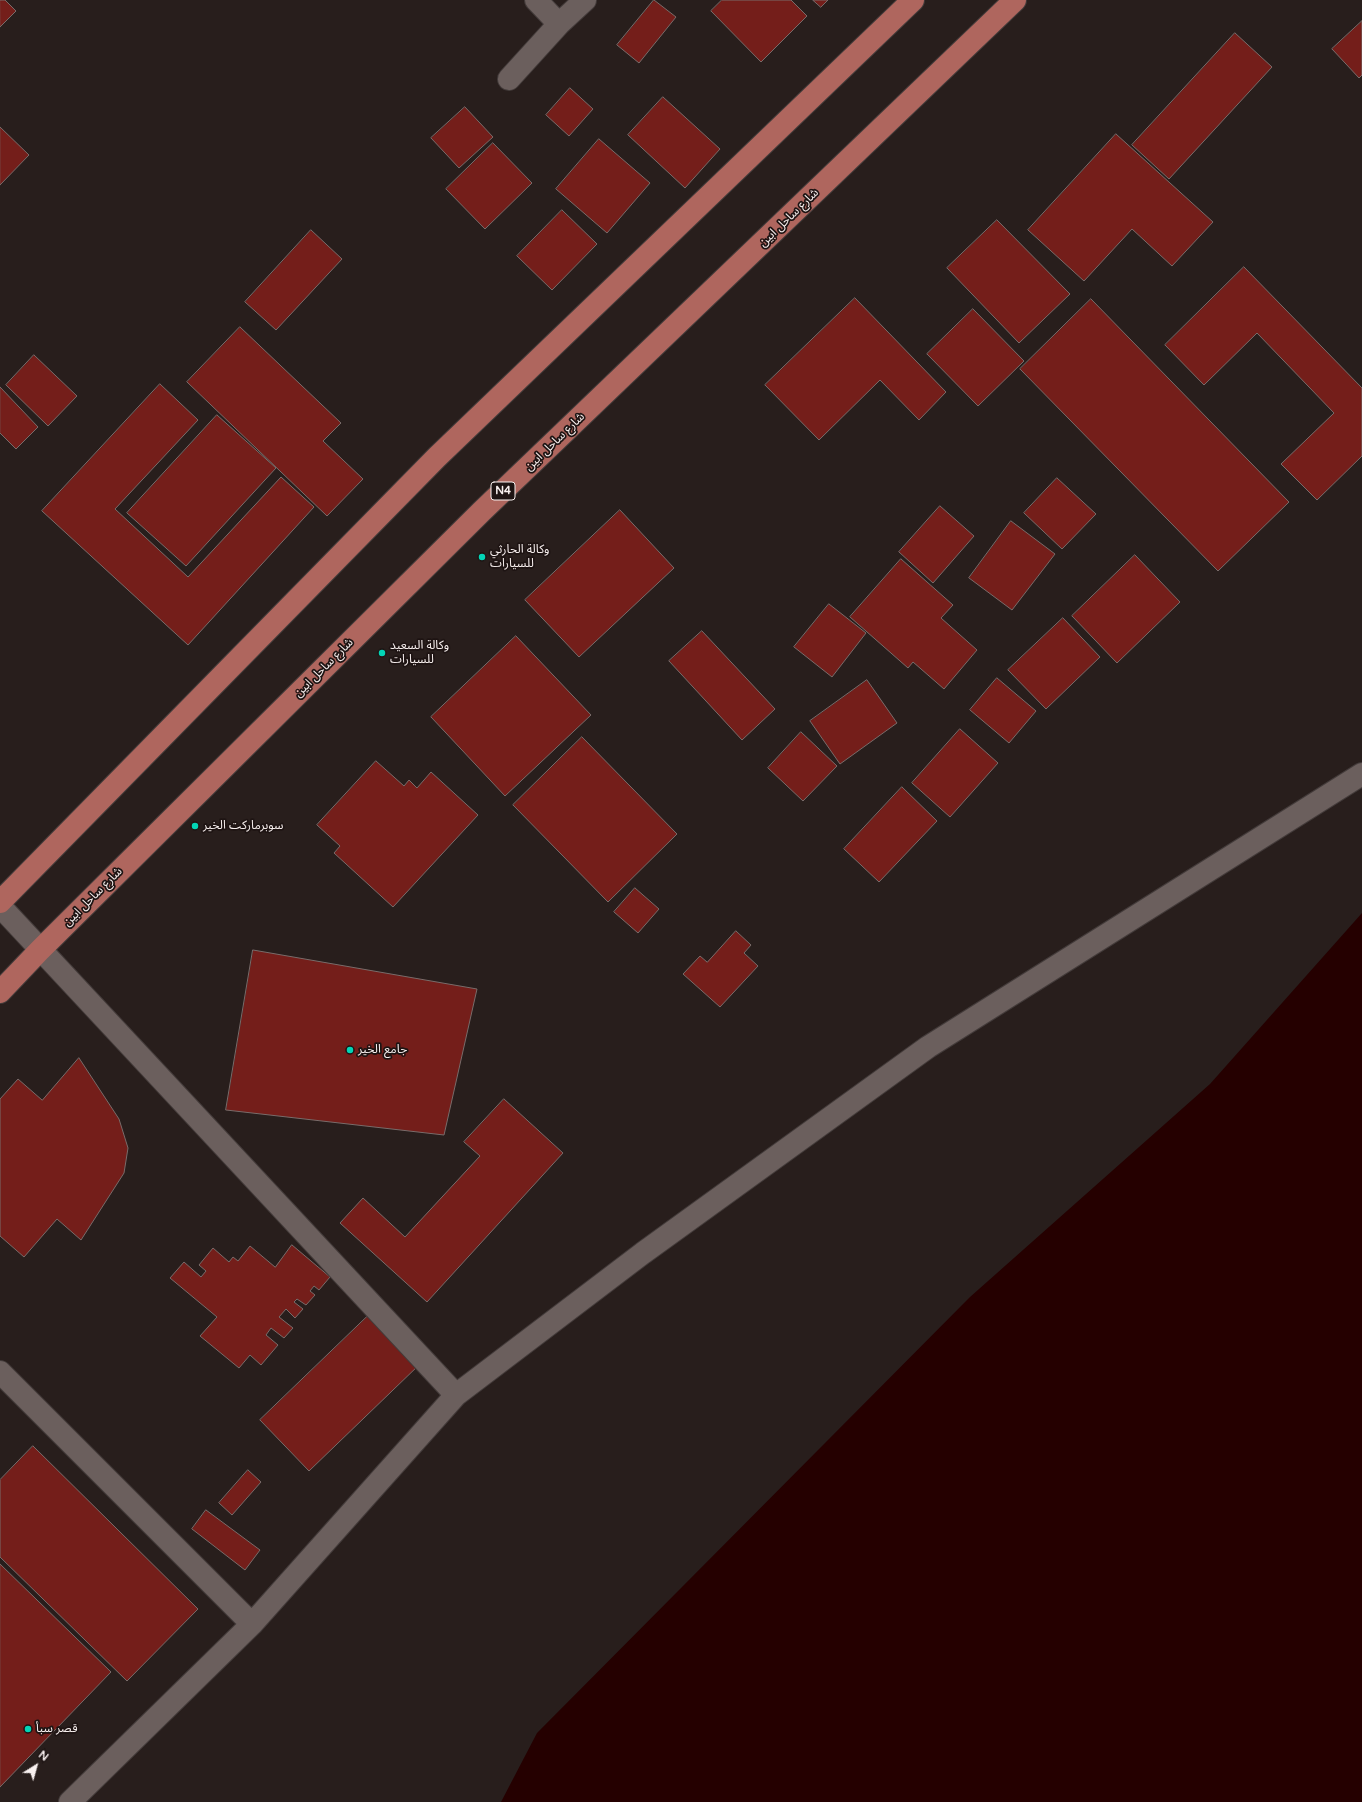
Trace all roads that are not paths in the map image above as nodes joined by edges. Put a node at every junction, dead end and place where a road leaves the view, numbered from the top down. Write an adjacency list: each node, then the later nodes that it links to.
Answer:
1 (536, 0): 5 (street)
2 (585, 0): 5 (street)
3 (912, 0): 8 (highway)
4 (1015, 0): 10 (highway, شارع ساحل ابين / N4)
5 (559, 24): 6 (street)
6 (509, 79)
7 (1362, 774): 13 (street)
8 (0, 902)
9 (0, 906): 10 (street)
10 (40, 950): 11 (highway, شارع ساحل ابين / N4); 13 (street)
11 (0, 992)
12 (0, 1372): 14 (street)
13 (456, 1395): 14 (street)
14 (252, 1624): 15 (street)
15 (70, 1802)

